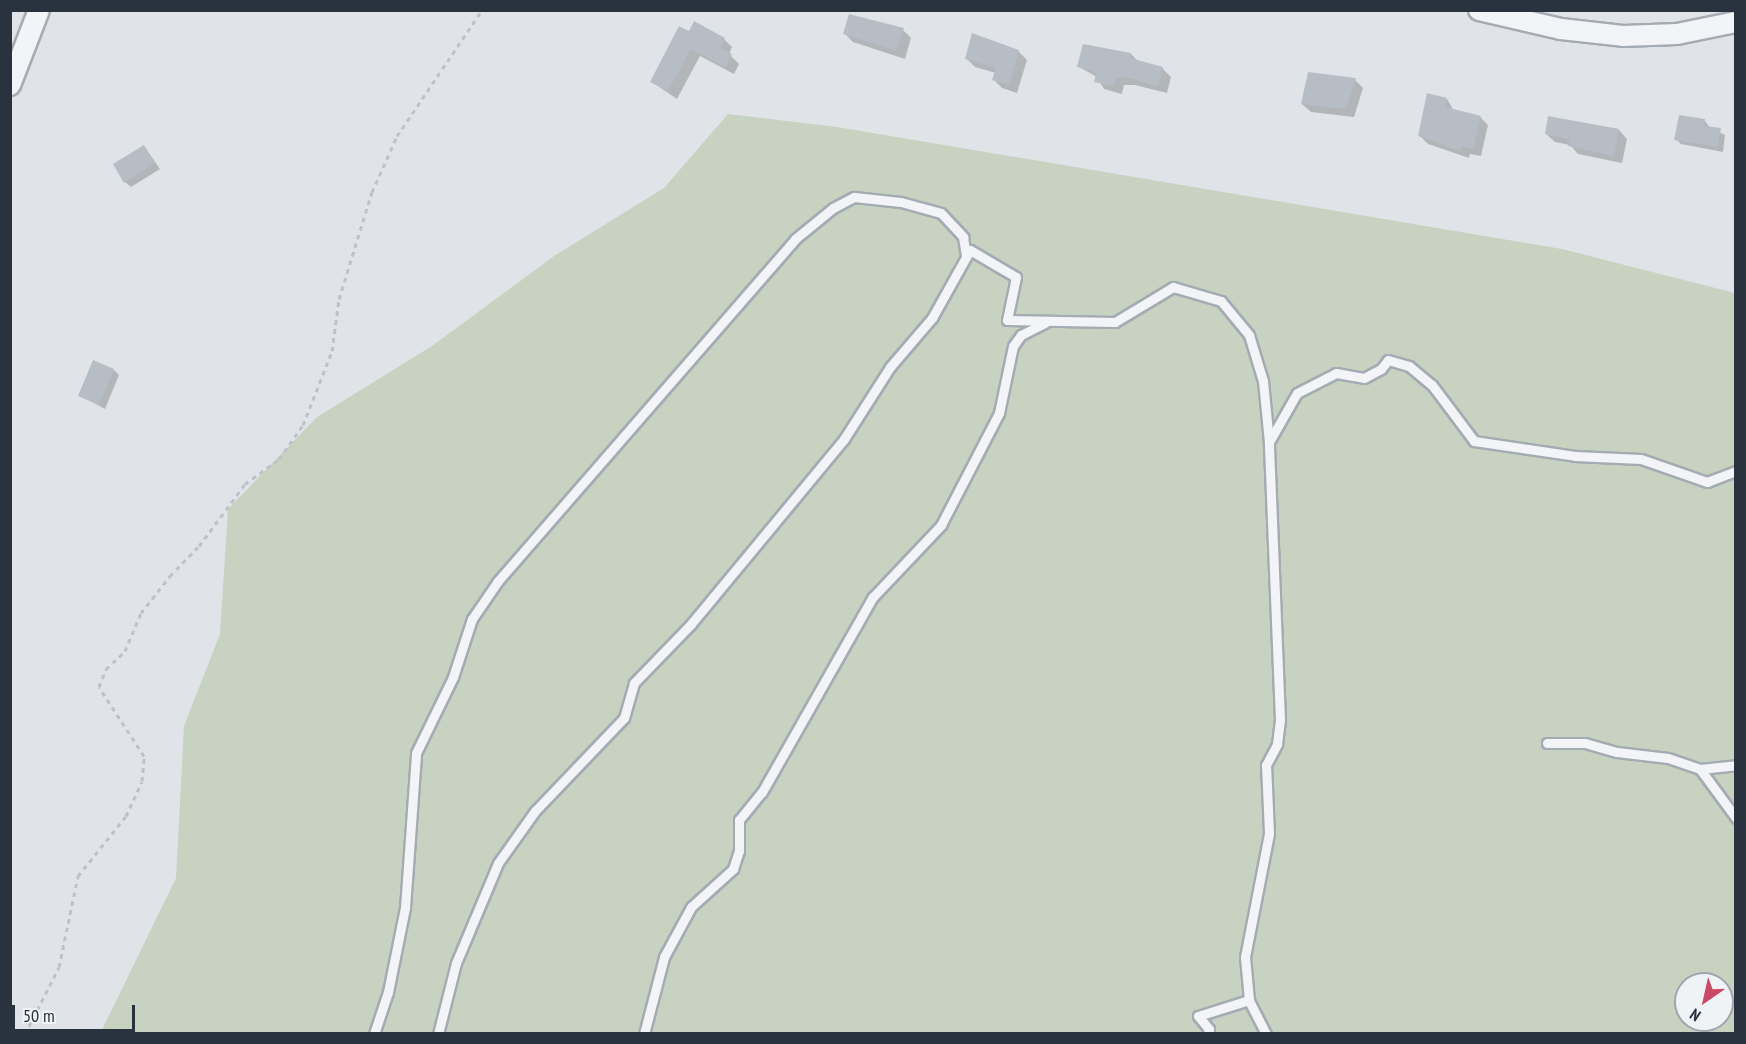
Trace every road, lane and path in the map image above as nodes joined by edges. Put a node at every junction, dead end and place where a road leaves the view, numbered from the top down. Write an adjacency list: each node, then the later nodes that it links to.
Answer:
1 (39, 10): 5 (street)
2 (482, 10): 15 (path)
3 (1479, 10): 4 (street)
4 (1736, 22)
5 (10, 85)
6 (966, 255): 7 (lane); 16 (lane); 17 (lane)
7 (1047, 322): 8 (lane); 18 (lane)
8 (1269, 442): 9 (lane); 14 (lane)
9 (1736, 471)
10 (1547, 744): 12 (lane)
11 (1736, 765): 12 (lane)
12 (1701, 769): 13 (lane)
13 (1736, 818)
14 (1249, 1000): 19 (lane); 20 (lane)
15 (25, 1034)
16 (374, 1034)
17 (438, 1034)
18 (644, 1034)
19 (1208, 1034)
20 (1266, 1034)

